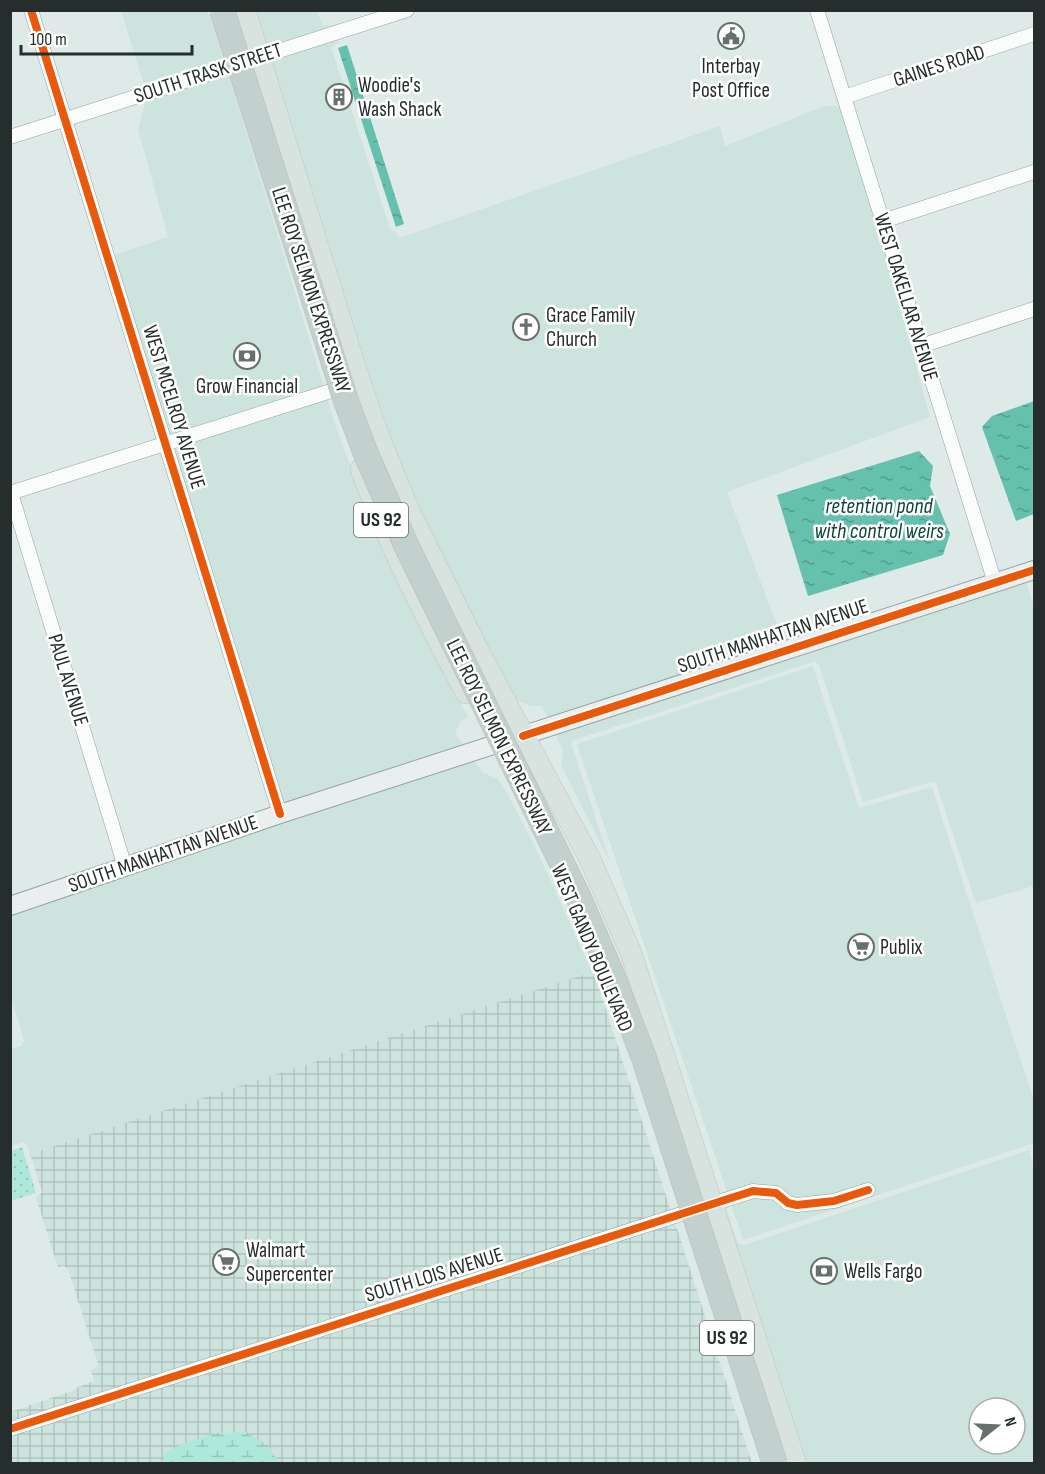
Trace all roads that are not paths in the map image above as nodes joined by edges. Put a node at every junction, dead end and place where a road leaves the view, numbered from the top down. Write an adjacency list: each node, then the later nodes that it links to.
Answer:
1 (31, 10): 12 (street, WEST MCELROY AVENUE)
2 (215, 10): 10 (main road, WEST GANDY BOULEVARD / US 92)
3 (223, 10): 9 (main road); 39 (highway, LEE ROY SELMON EXPRESSWAY, bridge)
4 (237, 10): 40 (highway, LEE ROY SELMON EXPRESSWAY)
5 (245, 10): 9 (main road, WEST GANDY BOULEVARD / US 92)
6 (407, 10): 9 (street, SOUTH TRASK STREET)
7 (817, 10): 11 (street, WEST OAKELLAR AVENUE)
8 (1035, 34): 11 (street, GAINES ROAD)
9 (259, 57): 10 (street, SOUTH TRASK STREET); 15 (main road, WEST GANDY BOULEVARD / US 92)
10 (232, 65): 12 (street, SOUTH TRASK STREET); 15 (main road); 17 (main road, WEST GANDY BOULEVARD / US 92)
11 (844, 97): 16 (street, WEST OAKELLAR AVENUE)
12 (65, 120): 13 (street, SOUTH TRASK STREET); 22 (street, WEST MCELROY AVENUE)
13 (10, 137)
14 (1035, 172): 16 (street)
15 (300, 188): 21 (main road, WEST GANDY BOULEVARD / US 92)
16 (883, 221): 19 (street, WEST OAKELLAR AVENUE)
17 (295, 264): 20 (main road, WEST GANDY BOULEVARD / US 92); 21 (main road)
18 (1035, 309): 19 (street)
19 (921, 346): 26 (street, WEST OAKELLAR AVENUE)
20 (334, 390): 22 (street); 23 (main road, WEST GANDY BOULEVARD / US 92)
21 (380, 440): 27 (main road, WEST GANDY BOULEVARD / US 92)
22 (166, 443): 24 (street); 29 (street, WEST MCELROY AVENUE)
23 (359, 465): 27 (main road); 28 (main road, WEST GANDY BOULEVARD / US 92)
24 (11, 493): 30 (street, PAUL AVENUE)
25 (1035, 570): 26 (main road, SOUTH MANHATTAN AVENUE)
26 (995, 583): 27 (main road, SOUTH MANHATTAN AVENUE)
27 (523, 736): 28 (main road, SOUTH MANHATTAN AVENUE); 32 (main road, WEST GANDY BOULEVARD / US 92)
28 (494, 745): 29 (main road, SOUTH MANHATTAN AVENUE); 32 (main road); 33 (main road, WEST GANDY BOULEVARD / US 92)
29 (280, 814): 30 (main road, SOUTH MANHATTAN AVENUE)
30 (126, 867): 31 (main road, SOUTH MANHATTAN AVENUE)
31 (10, 906)
32 (656, 1027): 35 (main road, WEST GANDY BOULEVARD / US 92)
33 (639, 1064): 35 (main road); 36 (main road, WEST GANDY BOULEVARD / US 92)
34 (868, 1190): 35 (street, SOUTH LOIS AVENUE)
35 (713, 1205): 36 (street, SOUTH LOIS AVENUE); 41 (main road, WEST GANDY BOULEVARD / US 92)
36 (687, 1212): 37 (street, SOUTH LOIS AVENUE); 38 (main road, WEST GANDY BOULEVARD / US 92); 40 (main road)
37 (10, 1429)
38 (766, 1464)
39 (775, 1464)
40 (788, 1464)
41 (796, 1464)

